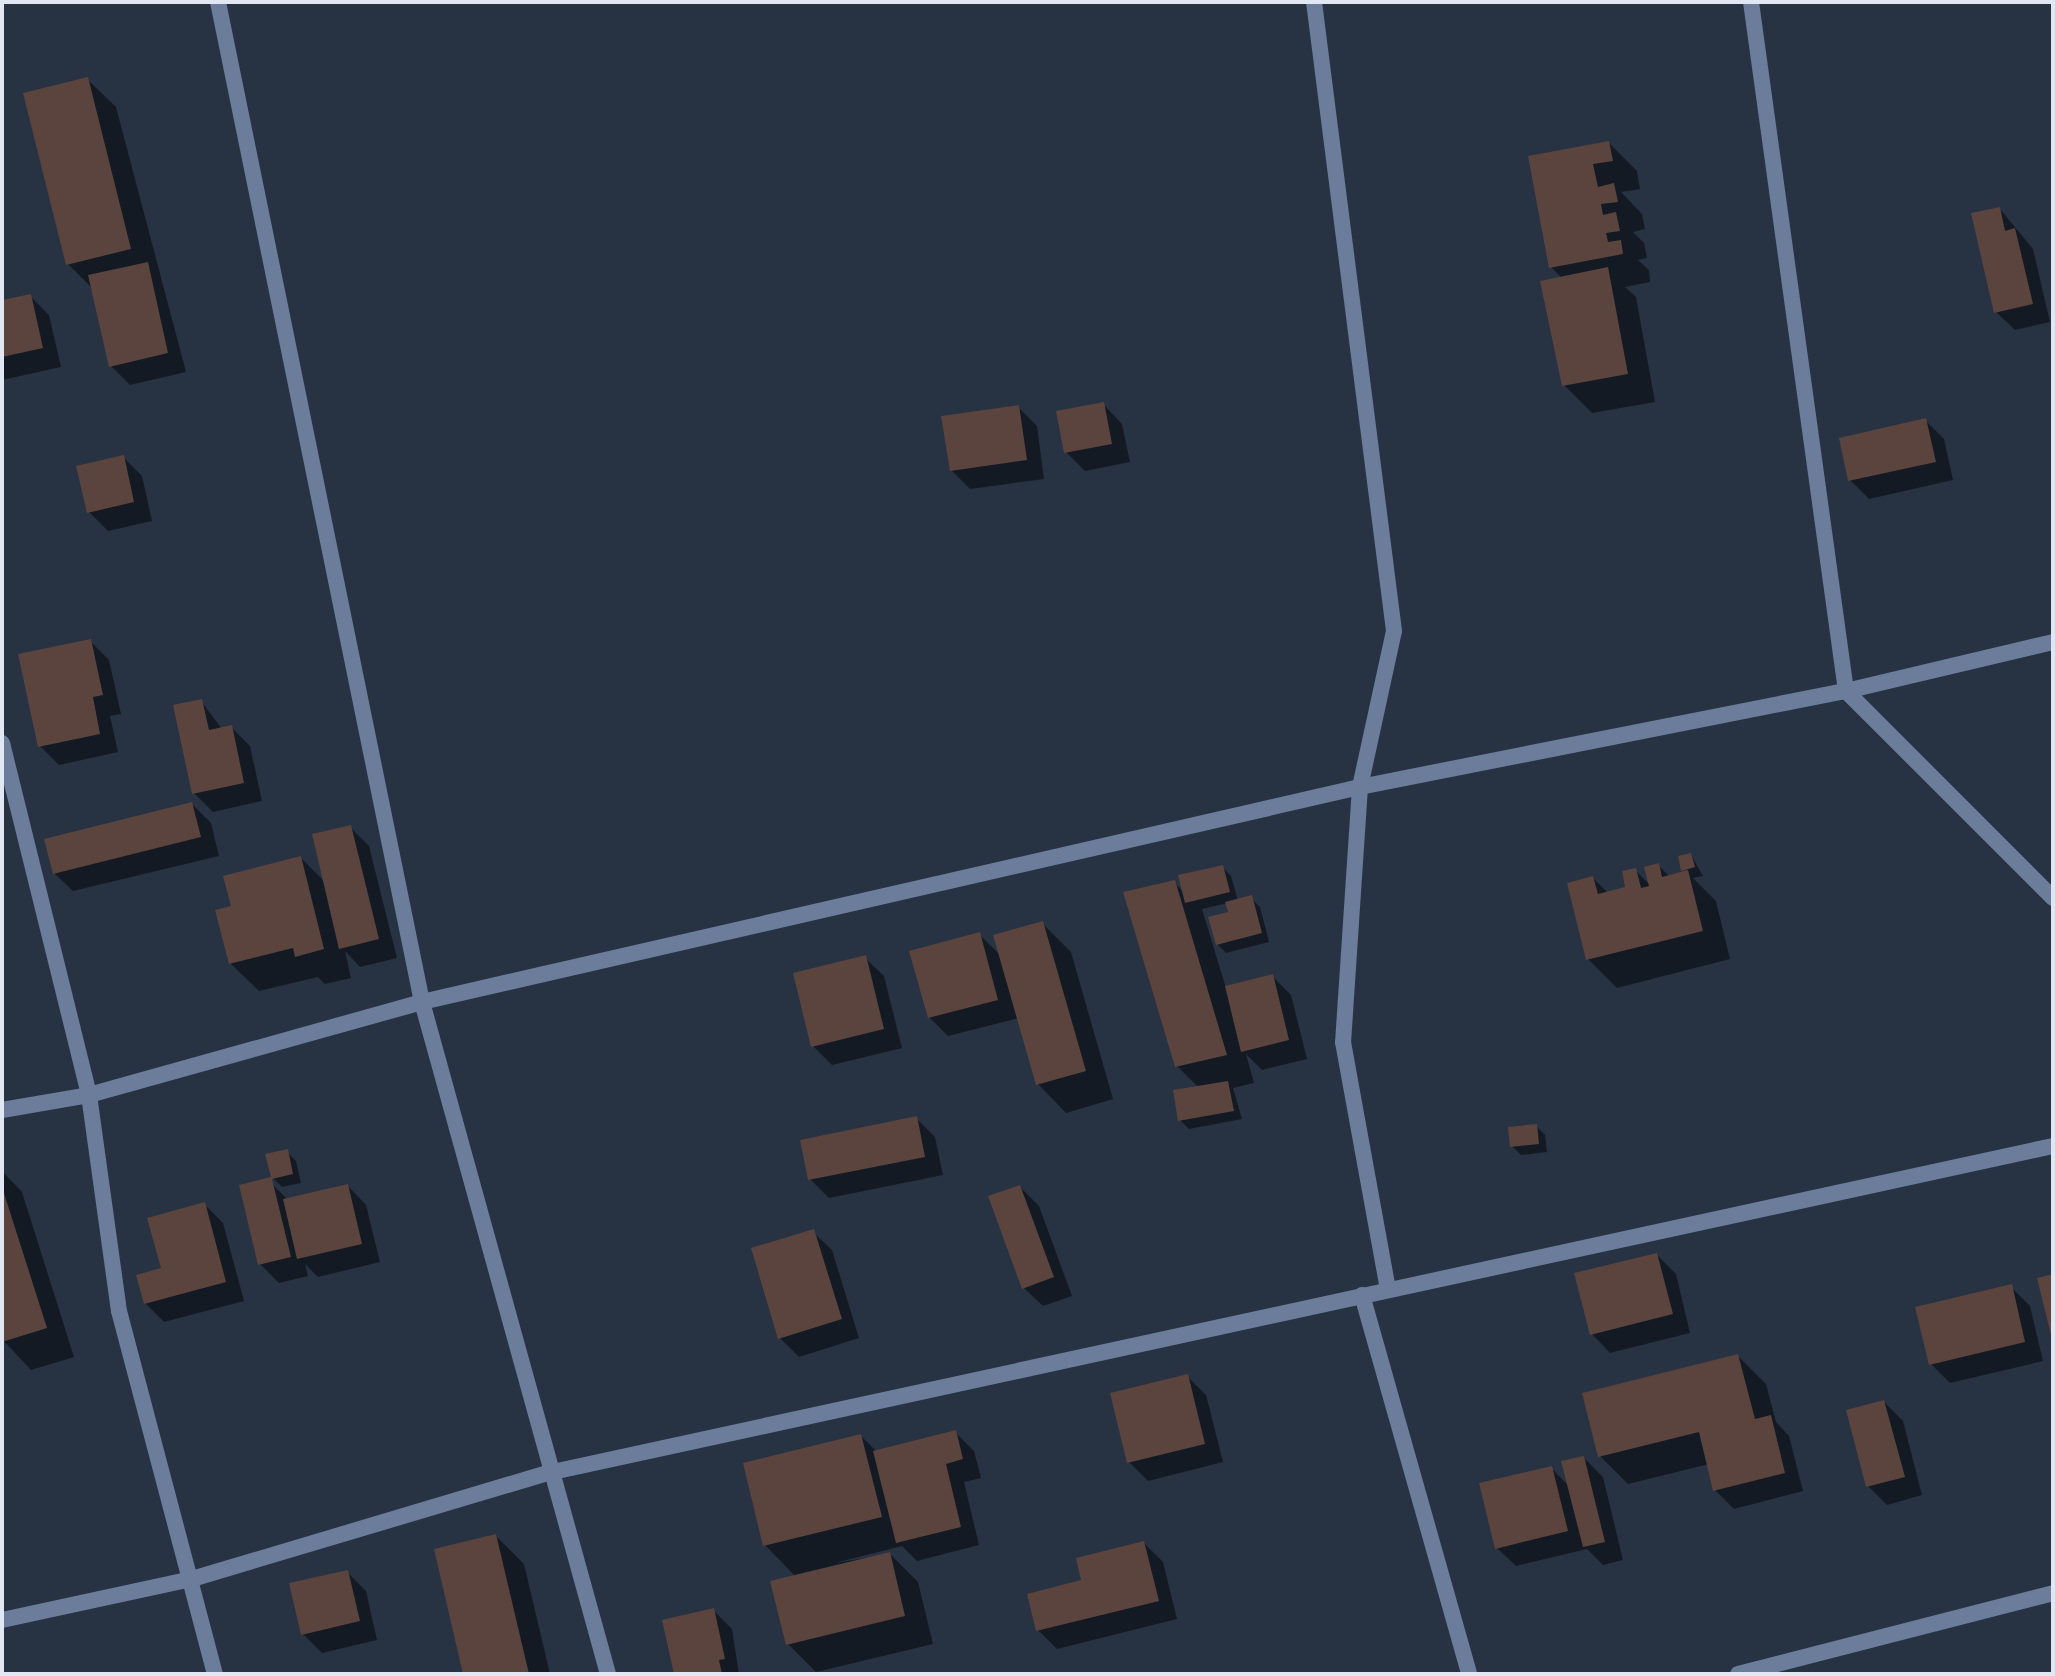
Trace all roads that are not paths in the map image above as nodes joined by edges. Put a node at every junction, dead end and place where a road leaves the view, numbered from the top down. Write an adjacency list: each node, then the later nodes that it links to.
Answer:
1 (218, 2): 9 (street)
2 (1314, 2): 7 (street)
3 (1751, 2): 5 (street)
4 (2053, 642): 5 (street)
5 (1846, 691): 7 (street); 8 (street)
6 (2, 743): 10 (street)
7 (1360, 787): 9 (street); 13 (street)
8 (2053, 898)
9 (422, 1002): 10 (street); 15 (street)
10 (89, 1095): 11 (street); 16 (street)
11 (2, 1110)
12 (2053, 1146): 13 (street)
13 (1388, 1290): 14 (street)
14 (1362, 1295): 15 (street); 21 (street)
15 (548, 1473): 16 (street); 20 (street)
16 (192, 1579): 18 (street); 19 (street)
17 (2053, 1593): 22 (street)
18 (2, 1620)
19 (215, 1674)
20 (608, 1674)
21 (1469, 1674)
22 (1738, 1674)

